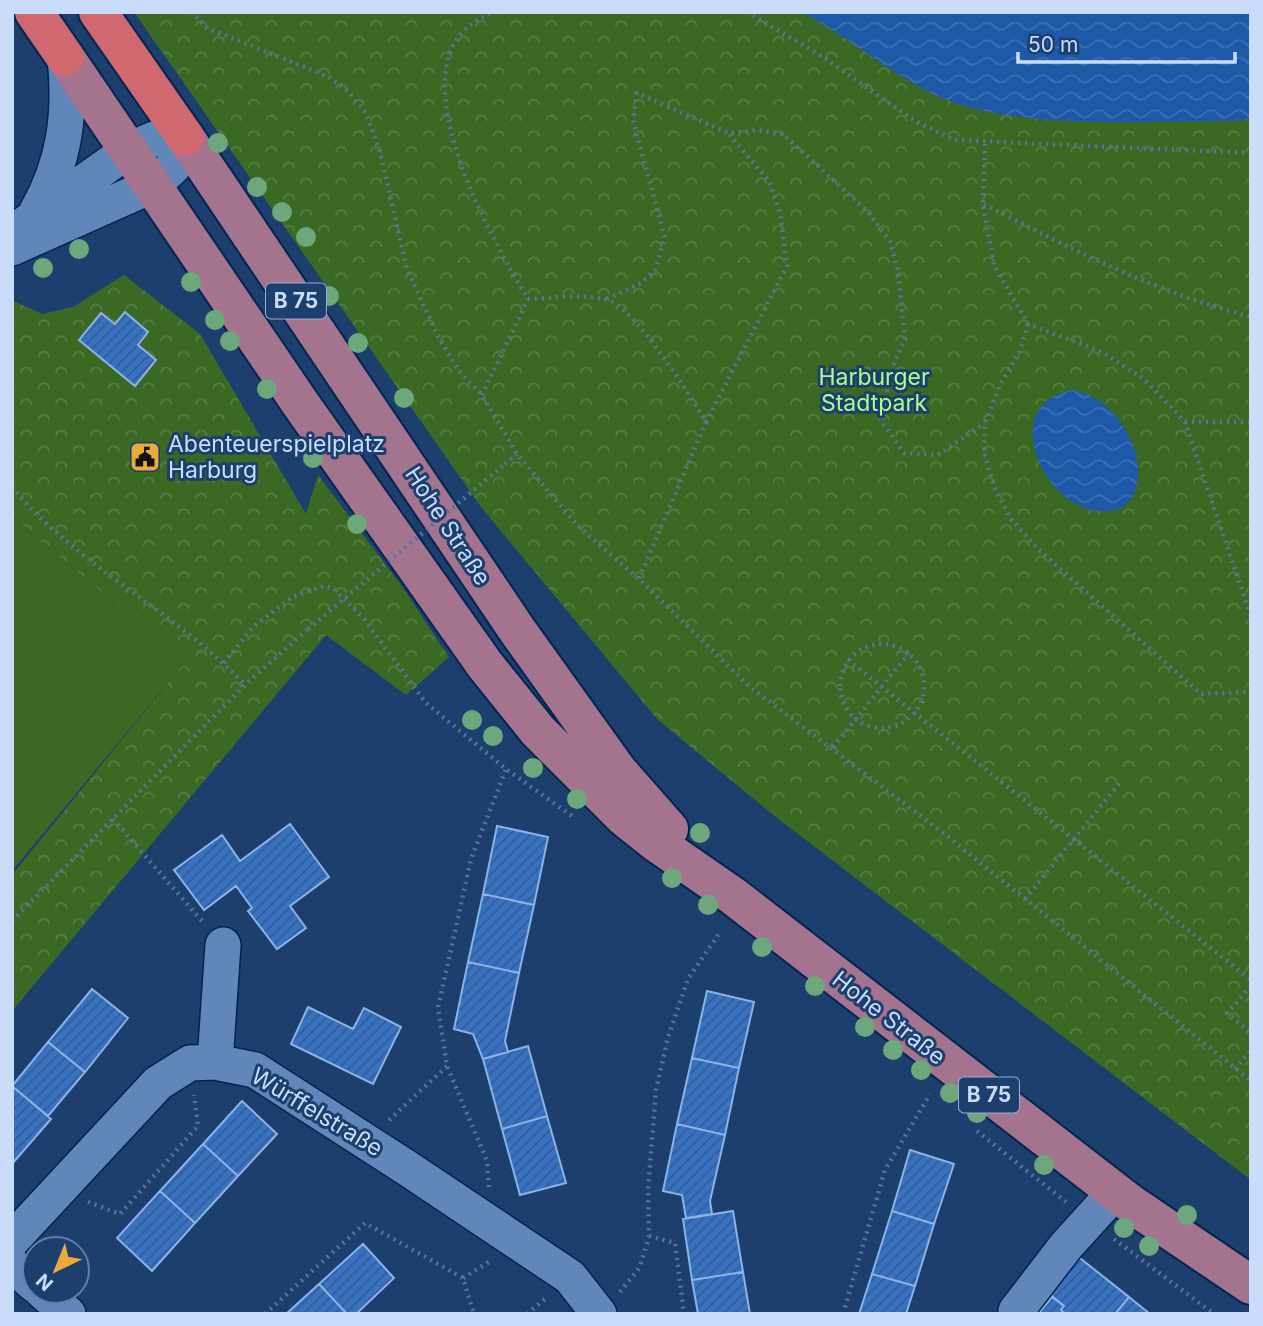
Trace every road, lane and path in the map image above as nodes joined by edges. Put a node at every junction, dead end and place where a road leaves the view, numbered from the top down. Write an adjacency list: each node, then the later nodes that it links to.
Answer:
1 (34, 12): 6 (highway, B 75)
2 (97, 12): 8 (highway, B 75)
3 (191, 12): 20 (path)
4 (497, 12): 16 (path)
5 (747, 12): 9 (path)
6 (65, 57): 10 (main road, B 75); 14 (street)
7 (728, 134): 17 (path); 21 (path); 24 (path)
8 (185, 137): 10 (street); 12 (street); 43 (main road, Hohe Straße / B 75)
9 (985, 144): 11 (path); 13 (path)
10 (129, 150): 12 (main road, Hohe Straße / B 75); 14 (street)
11 (1251, 153)
12 (153, 185): 15 (street); 43 (main road, Hohe Straße / B 75)
13 (983, 204): 18 (path); 19 (path)
14 (23, 225)
15 (12, 248)
16 (528, 299): 17 (path); 20 (path)
17 (607, 299): 21 (path)
18 (1251, 317)
19 (1028, 324): 22 (path); 24 (path)
20 (482, 395): 25 (path)
21 (706, 422): 27 (path)
22 (1185, 422): 23 (path); 28 (path)
23 (1251, 422)
24 (985, 423): 34 (path)
25 (517, 454): 27 (path); 32 (path, bridge)
26 (12, 487): 31 (path)
27 (639, 579): 38 (path)
28 (1251, 617)
29 (909, 653): 30 (path); 33 (path); 36 (path)
30 (848, 660): 33 (path); 37 (path)
31 (223, 663): 32 (path); 35 (path)
32 (245, 685): 41 (path)
33 (881, 687): 36 (path); 37 (path)
34 (1251, 692)
35 (426, 704)
36 (915, 713): 37 (path); 42 (path)
37 (855, 719): 38 (path)
38 (834, 747): 44 (path)
39 (506, 769): 53 (path)
40 (1122, 780): 42 (path)
41 (113, 819): 45 (path); 47 (path)
42 (1073, 840): 44 (path); 48 (path)
43 (733, 896): 59 (main road, Hohe Straße / B 75)
44 (1025, 899): 54 (path)
45 (12, 921)
46 (720, 932): 61 (path)
47 (223, 945): 52 (street)
48 (1251, 980)
49 (1251, 986): 50 (path)
50 (1251, 1033)
51 (1251, 1049): 54 (path)
52 (203, 1062): 57 (street, Würffelstraße); 58 (street); 58 (path)
53 (447, 1066): 57 (path); 60 (path)
54 (1235, 1069): 55 (path)
55 (1251, 1081)
56 (930, 1094): 71 (path)
57 (366, 1141): 60 (street, Würffelstraße)
58 (57, 1191): 62 (street)
59 (1115, 1192): 63 (main road, Hohe Straße / B 75); 65 (street)
60 (493, 1226): 66 (street, Würffelstraße)
61 (649, 1236): 66 (path); 70 (path)
62 (12, 1240)
63 (1251, 1286)
64 (536, 1306): 69 (path)
65 (1016, 1311)
66 (599, 1313)
67 (265, 1314): 68 (path)
68 (474, 1314)
69 (527, 1314)
70 (684, 1314)
71 (843, 1314)

